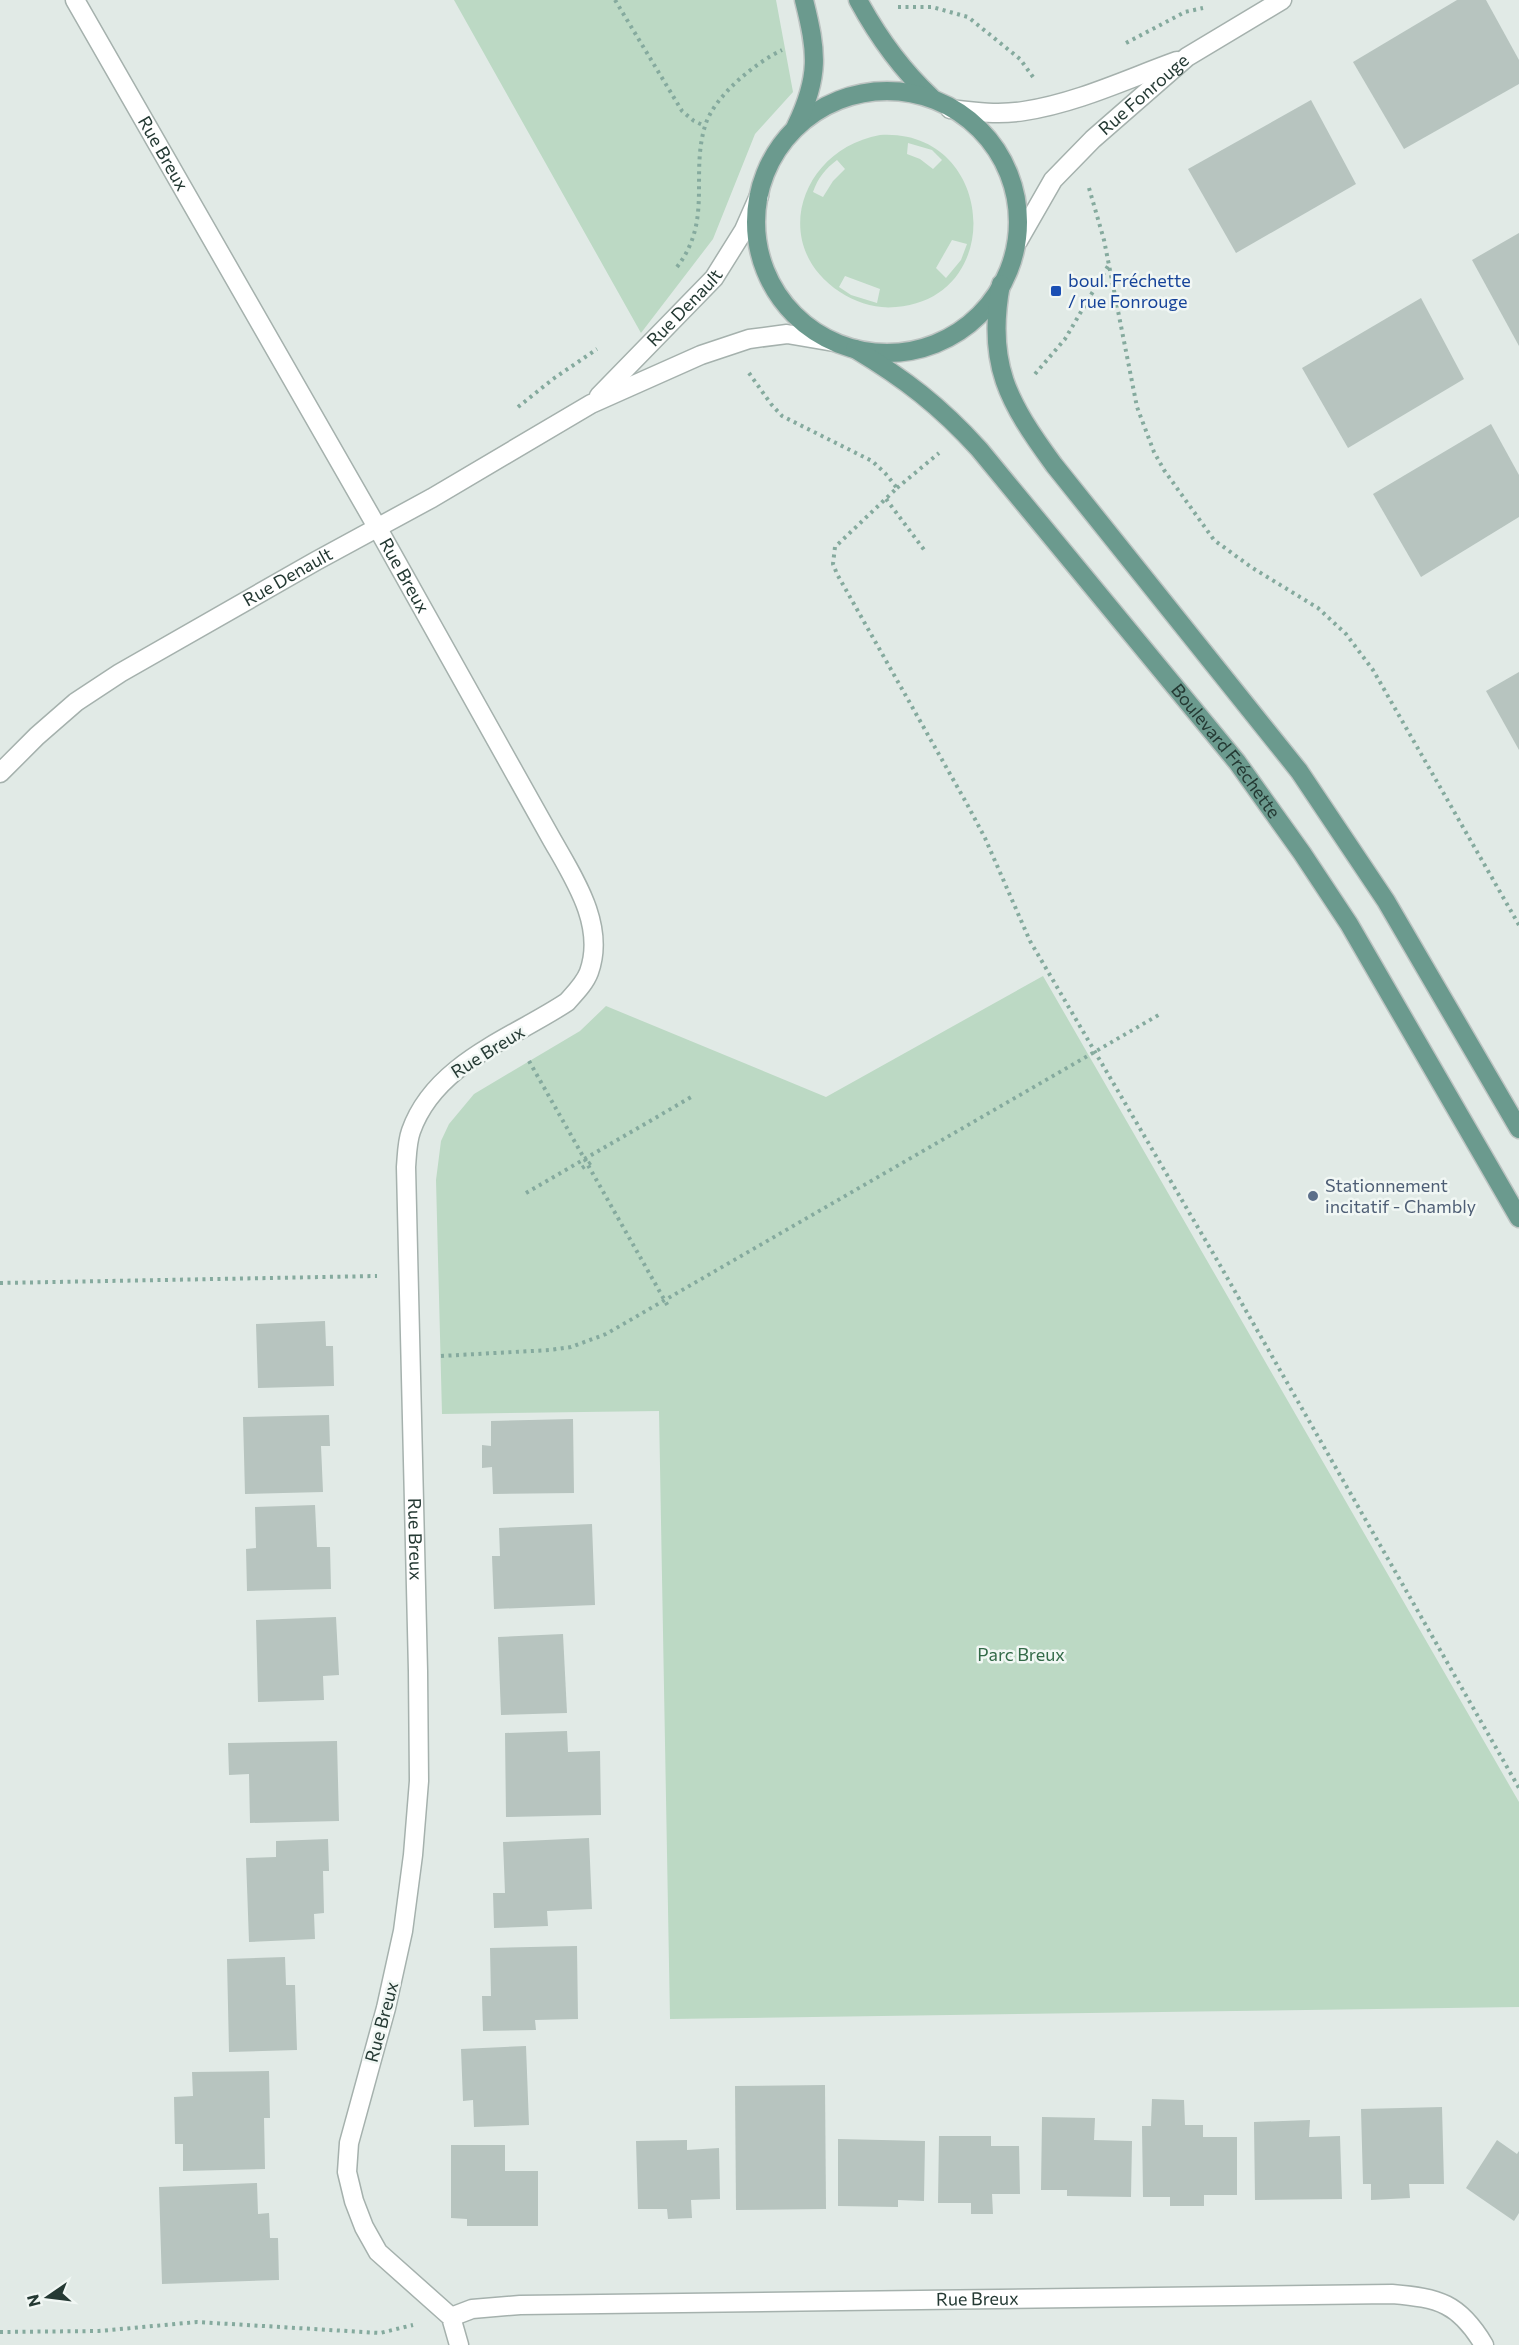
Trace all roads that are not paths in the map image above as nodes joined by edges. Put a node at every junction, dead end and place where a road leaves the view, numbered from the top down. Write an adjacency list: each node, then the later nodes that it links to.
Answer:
1 (75, 0): 14 (street, Rue Breux)
2 (804, 0): 7 (main road)
3 (858, 0): 6 (main road)
4 (1282, 0): 5 (street)
5 (1187, 57): 6 (street, Rue Fonrouge); 9 (street, Rue Fonrouge)
6 (942, 105): 7 (main road); 9 (main road)
7 (794, 132): 8 (main road)
8 (759, 196): 11 (main road); 13 (street, Rue Denault)
9 (1018, 241): 10 (main road)
10 (1001, 284): 12 (main road); 16 (main road)
11 (834, 342): 12 (main road); 13 (street, Rue Denault)
12 (855, 349): 17 (main road, Boulevard Fréchette)
13 (591, 404): 14 (street, Rue Denault)
14 (376, 527): 15 (street, Rue Denault); 18 (street, Rue Breux)
15 (0, 773)
16 (1519, 1129)
17 (1519, 1218)
18 (451, 2317): 19 (street); 20 (street, Rue Breux)
19 (459, 2345)
20 (1484, 2345)

